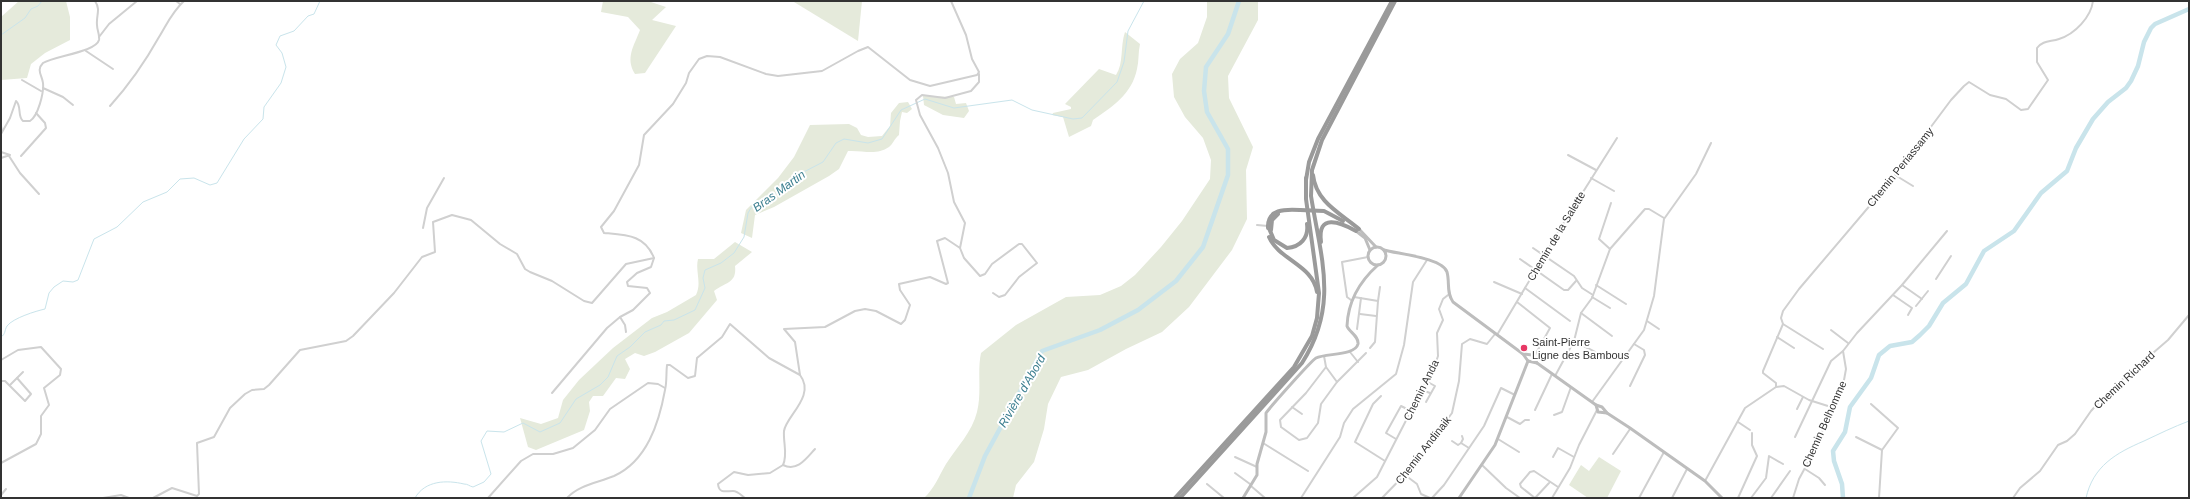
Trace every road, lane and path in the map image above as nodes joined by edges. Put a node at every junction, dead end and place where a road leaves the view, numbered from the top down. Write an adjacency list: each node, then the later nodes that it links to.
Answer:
1 (95, 1): 10 (street)
2 (137, 1): 10 (street)
3 (176, 1): 9 (street)
4 (184, 1): 9 (street)
5 (951, 1): 13 (street)
6 (1392, 1): 33 (highway)
7 (1395, 1): 20 (highway)
8 (2093, 1): 31 (street, Chemin Periassamy)
9 (180, 4): 18 (street)
10 (99, 37): 11 (street)
11 (85, 50): 12 (street); 15 (street)
12 (113, 69)
13 (979, 72): 49 (street); 59 (street)
14 (22, 80): 16 (street)
15 (42, 88): 16 (street); 17 (street)
16 (42, 92): 19 (street)
17 (73, 105)
18 (110, 106)
19 (36, 113): 22 (street); 28 (street)
20 (1333, 117): 45 (highway); 84 (highway)
21 (1, 126): 22 (street)
22 (1, 134)
23 (1617, 138): 30 (street, Chemin de la Salette)
24 (1711, 143): 40 (street)
25 (1, 152): 27 (street)
26 (1568, 155): 30 (street)
27 (9, 156): 29 (street); 37 (street)
28 (21, 156)
29 (1, 158)
30 (1596, 170): 34 (street, Chemin de la Salette)
31 (1895, 175): 35 (street); 96 (street, Chemin Periassamy)
32 (444, 178): 44 (street)
33 (1306, 178): 47 (highway); 97 (highway)
34 (1591, 178): 36 (street); 55 (street, Chemin de la Salette)
35 (1913, 186)
36 (1614, 191)
37 (39, 194)
38 (1611, 203): 51 (street)
39 (1300, 210): 41 (highway); 43 (highway); 45 (highway, bridge)
40 (1664, 218): 51 (street); 95 (street)
41 (1272, 220): 43 (highway); 47 (highway)
42 (1257, 225): 43 (street)
43 (1268, 226): 47 (highway); 97 (highway)
44 (424, 228)
45 (1357, 230): 48 (main road); 52 (main road); 84 (highway)
46 (1947, 231): 70 (street)
47 (1271, 235)
48 (1376, 247): 52 (main road); 53 (main road)
49 (960, 248): 74 (street); 124 (street)
50 (1533, 248): 55 (street)
51 (1610, 249): 69 (street)
52 (1370, 250): 57 (main road)
53 (1384, 250): 54 (main road); 58 (main road)
54 (1394, 253): 58 (main road); 61 (main road)
55 (1544, 256): 64 (street, Chemin de la Salette); 67 (street)
56 (1951, 256): 66 (street)
57 (1368, 257): 62 (main road); 79 (street)
58 (1386, 257): 63 (main road)
59 (654, 258): 93 (street); 198 (street)
60 (1520, 259): 64 (street)
61 (1427, 260): 76 (main road); 207 (street)
62 (1373, 264): 63 (main road); 65 (main road)
63 (1378, 265): 65 (main road)
64 (1536, 270): 67 (street); 72 (street, Chemin de la Salette)
65 (1371, 274): 79 (main road)
66 (1936, 279)
67 (1577, 280): 78 (street)
68 (1494, 282): 75 (street)
69 (1596, 285): 78 (street); 85 (street)
70 (1902, 285): 77 (street); 81 (street)
71 (1380, 288): 82 (street)
72 (1525, 288): 75 (street, Chemin de la Salette); 94 (street)
73 (1928, 291): 81 (street)
74 (994, 293)
75 (1522, 294): 83 (street, Chemin de la Salette)
76 (1448, 295): 102 (main road); 128 (street, Chemin Anda)
77 (1893, 295): 90 (street); 106 (street)
78 (1593, 296): 87 (street); 88 (street)
79 (1352, 298): 80 (street); 111 (main road)
80 (1361, 298): 82 (street); 89 (street)
81 (1922, 299): 86 (street)
82 (1378, 301): 92 (street)
83 (1517, 302): 102 (street, Chemin de la Salette); 117 (street)
84 (1325, 304): 203 (highway)
85 (1626, 304)
86 (1916, 306)
87 (1610, 308)
88 (1581, 313): 103 (street); 105 (street)
89 (1360, 314): 92 (street); 98 (street)
90 (1908, 315)
91 (2189, 315): 224 (street, Chemin Richard)
92 (1376, 316): 108 (street)
93 (620, 317): 101 (street); 136 (street)
94 (1570, 321)
95 (1647, 321): 99 (street); 107 (street)
96 (1783, 324): 104 (street, Chemin Periassamy); 110 (street)
97 (1315, 328): 202 (highway)
98 (1358, 329)
99 (1659, 329)
100 (1831, 330): 106 (street)
101 (626, 332)
102 (1496, 335): 115 (main road); 187 (street, Chemin Andinaik)
103 (1612, 336)
104 (1777, 337): 109 (street); 132 (street, Chemin Periassamy)
105 (1574, 341): 114 (street); 125 (street)
106 (1848, 343): 112 (street)
107 (1634, 344): 131 (street); 143 (street)
108 (1370, 348)
109 (1794, 348)
110 (1823, 349)
111 (1350, 351): 116 (main road); 120 (street)
112 (1843, 351): 141 (street); 146 (street, Chemin Belhomme)
113 (1366, 353): 120 (street)
114 (1597, 353)
115 (1523, 354): 117 (main road); 119 (main road)
116 (1324, 356): 122 (street); 165 (main road)
117 (1532, 356): 119 (main road); 119 (main road); 121 (main road)
118 (1, 360): 177 (street)
119 (1529, 361): 121 (main road); 139 (main road)
120 (1358, 362): 129 (street)
121 (1537, 363): 125 (main road)
122 (1326, 367): 129 (street); 145 (street)
123 (24, 372): 126 (street)
124 (800, 375): 134 (street); 179 (street)
125 (1554, 375): 133 (main road); 149 (street)
126 (17, 378): 130 (street); 130 (street)
127 (1, 381): 130 (street)
128 (1426, 381): 135 (street, Chemin Anda); 137 (street)
129 (1337, 382): 145 (street)
130 (10, 386)
131 (1630, 386)
132 (1776, 386): 140 (street, Chemin Periassamy); 155 (street)
133 (1571, 387): 143 (main road); 152 (street)
134 (665, 388): 199 (street); 200 (street)
135 (1422, 390): 137 (street); 150 (street, Chemin Anda)
136 (552, 393)
137 (1431, 393): 142 (street)
138 (1381, 396): 176 (street)
139 (1516, 396): 153 (main road); 167 (street)
140 (1803, 397): 141 (street, Chemin Periassamy); 148 (street)
141 (1813, 401): 146 (street, Chemin Periassamy); 161 (street)
142 (1426, 402)
143 (1592, 402): 147 (main road)
144 (1871, 404): 169 (street)
145 (1292, 407): 151 (street)
146 (1831, 407): 183 (street, Chemin Belhomme)
147 (1599, 409): 156 (main road); 175 (street)
148 (1797, 409)
149 (1535, 410)
150 (1411, 411): 162 (street, Chemin Anda); 162 (street)
151 (1302, 414)
152 (1554, 415)
153 (1507, 417): 154 (street); 163 (main road)
154 (1529, 420)
155 (1738, 422): 157 (street); 188 (street)
156 (1630, 428): 171 (main road); 172 (street)
157 (1750, 430)
158 (1752, 433): 219 (street)
159 (1462, 436): 166 (street)
160 (1856, 437): 169 (street)
161 (1795, 438)
162 (1397, 439): 176 (street, Chemin Anda)
163 (1498, 439): 170 (street); 180 (main road)
164 (1452, 441): 166 (street)
165 (1263, 443): 181 (main road); 184 (street)
166 (1461, 443): 167 (street)
167 (1468, 448): 210 (street)
168 (815, 449): 179 (street)
169 (1882, 450): 223 (street)
170 (1519, 452)
171 (1664, 452): 182 (main road); 214 (street)
172 (1613, 454)
173 (1235, 456): 181 (street)
174 (1553, 457): 175 (street)
175 (1574, 457): 193 (street)
176 (1385, 461): 208 (street, Chemin Anda)
177 (1, 462)
178 (1782, 464): 220 (street)
179 (783, 465): 201 (street)
180 (1482, 465): 211 (main road); 212 (street)
181 (1258, 468): 192 (main road)
182 (1687, 469): 188 (main road); 215 (street)
183 (1805, 469): 191 (street); 222 (street, Chemin Belhomme)
184 (1308, 471)
185 (1790, 471): 221 (street)
186 (1235, 473): 192 (street)
187 (1405, 475): 209 (street, Chemin Andinaik); 210 (street)
188 (1705, 481): 216 (main road)
189 (1549, 483): 189 (street); 193 (street)
190 (1207, 484): 204 (street)
191 (1825, 485)
192 (1251, 486): 205 (main road); 206 (street)
193 (1558, 487): 213 (street)
194 (6, 489): 195 (street)
195 (1, 495)
196 (103, 498): 197 (street)
197 (129, 498)
198 (153, 498)
199 (488, 498)
200 (567, 498)
201 (745, 498)
202 (1175, 498)
203 (1180, 498)
204 (1224, 498)
205 (1243, 498)
206 (1265, 498)
207 (1301, 498)
208 (1353, 498)
209 (1382, 498)
210 (1431, 498)
211 (1459, 498)
212 (1520, 498)
213 (1552, 498)
214 (1639, 498)
215 (1672, 498)
216 (1722, 498)
217 (1726, 498): 218 (street)
218 (1730, 498)
219 (1738, 498)
220 (1751, 498)
221 (1771, 498)
222 (1793, 498)
223 (1879, 498)
224 (2013, 498)

